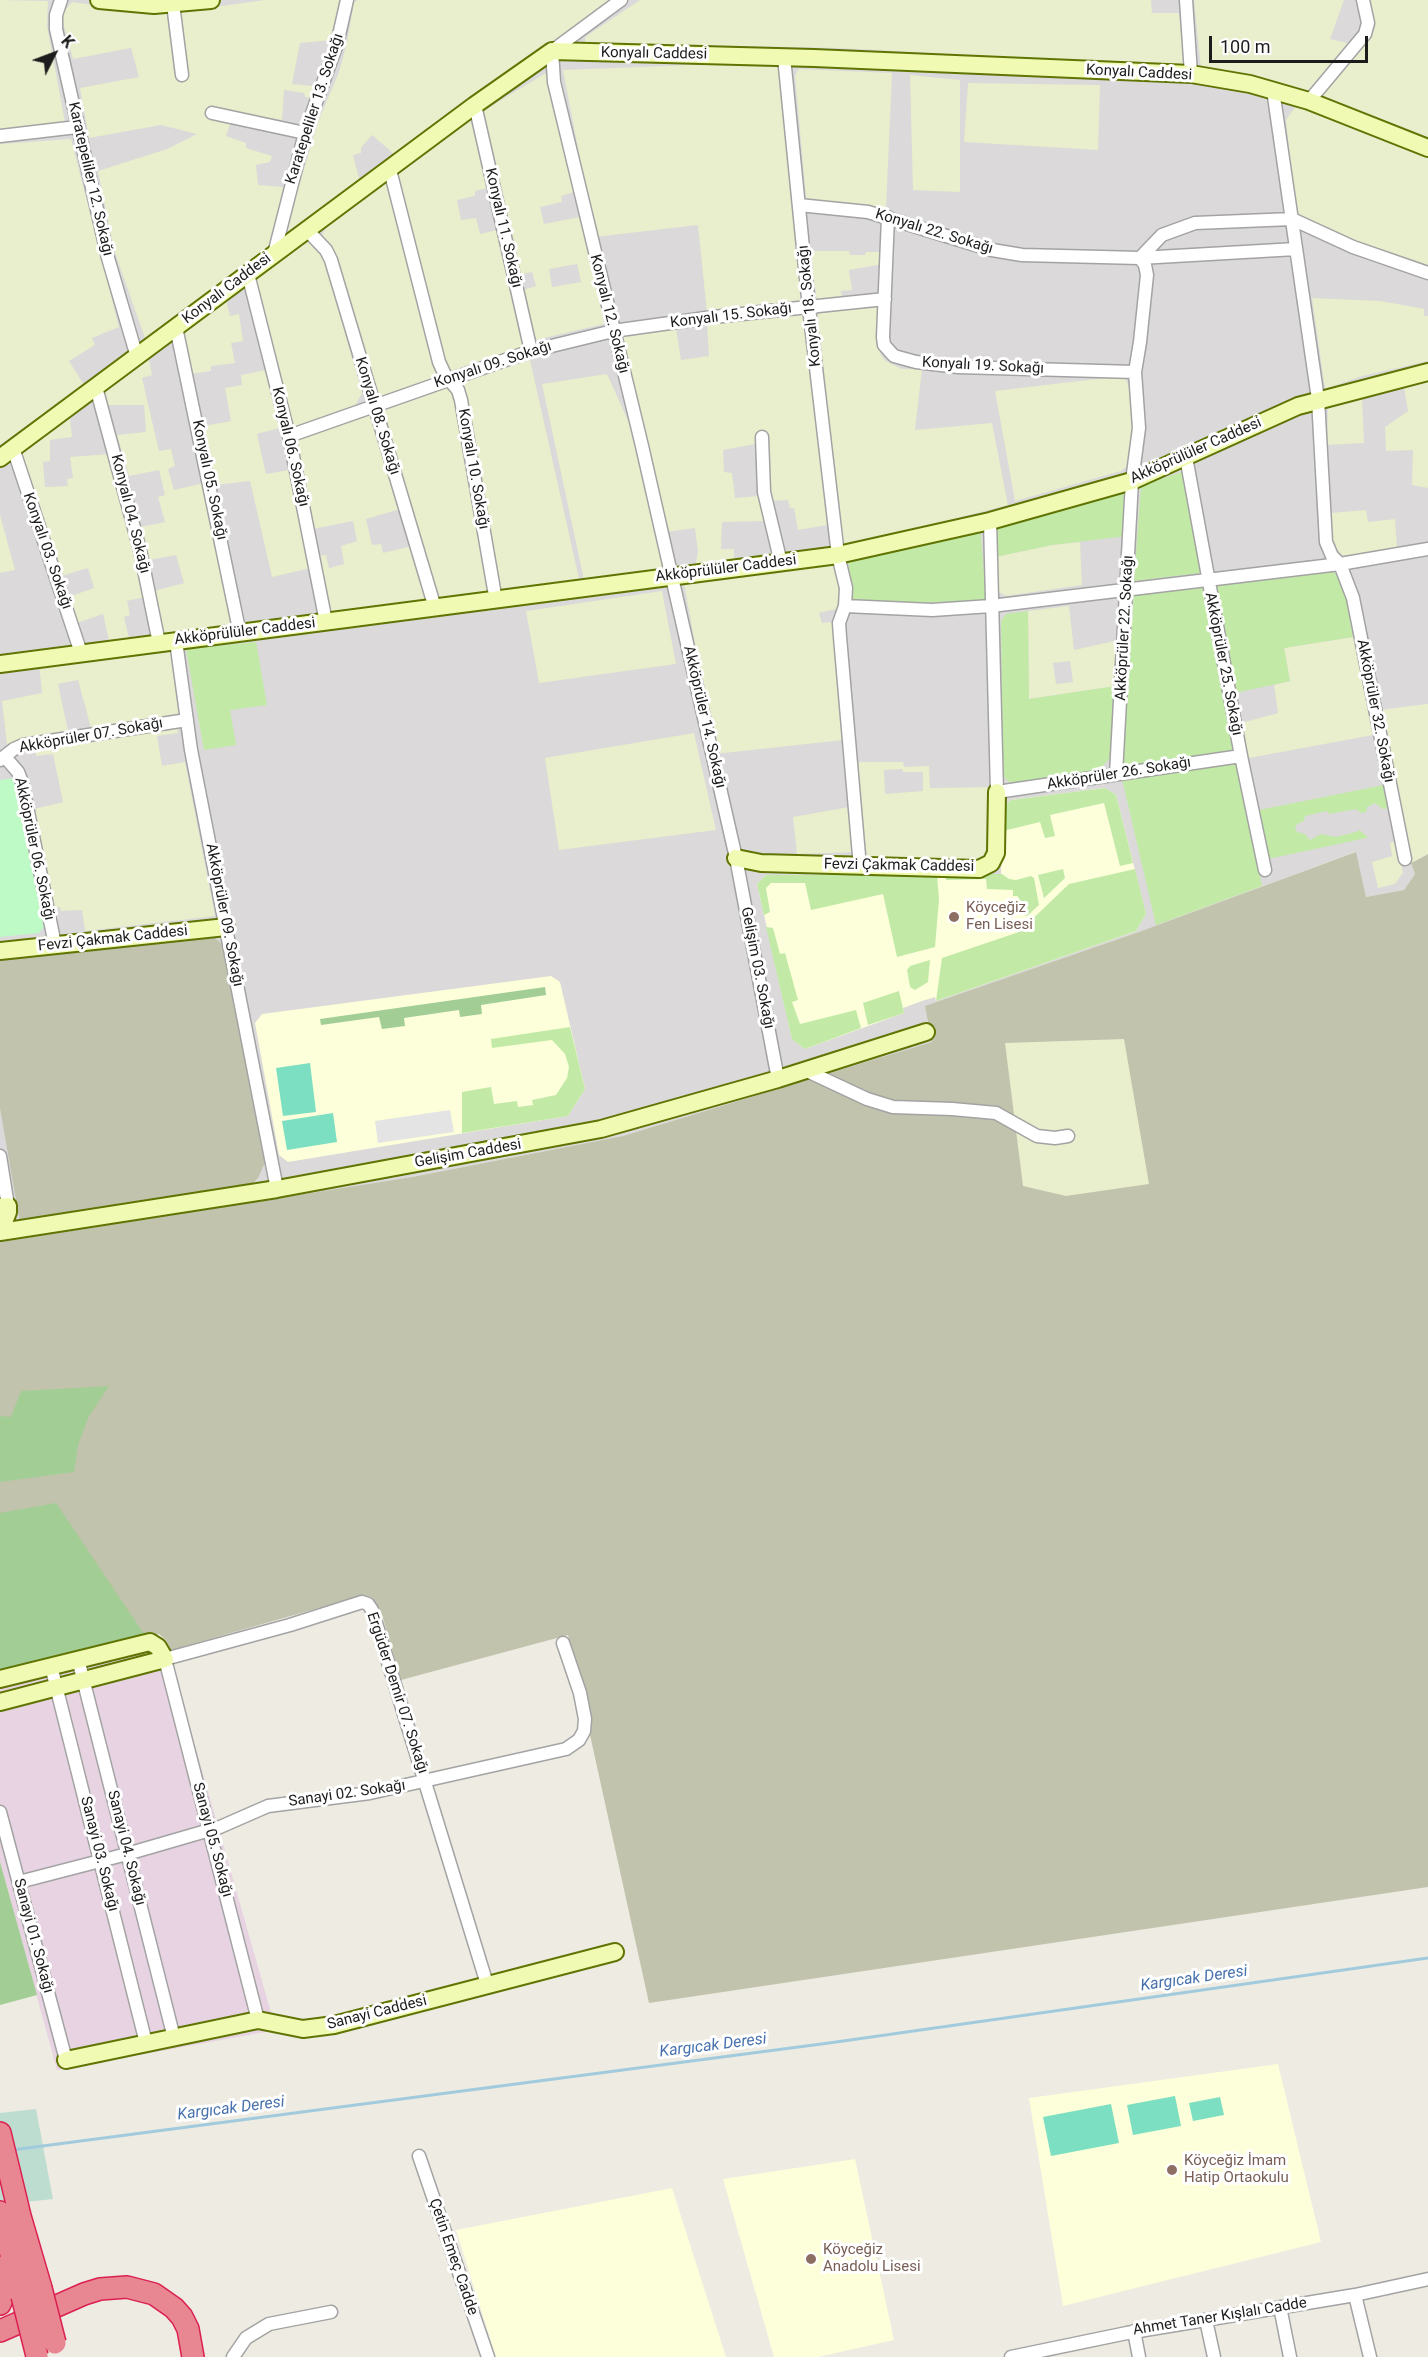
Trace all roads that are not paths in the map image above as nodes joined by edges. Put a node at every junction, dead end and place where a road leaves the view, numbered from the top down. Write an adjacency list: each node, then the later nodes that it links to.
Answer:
1 (61, 0): 17 (street, Karatepeliler 12. Sokağı)
2 (99, 0): 8 (street)
3 (208, 0): 8 (street)
4 (347, 0): 18 (street, Karatepeliler 13. Sokağı)
5 (621, 0): 9 (street)
6 (1186, 0): 11 (street)
7 (1363, 0): 14 (street)
8 (172, 4): 12 (street)
9 (552, 51): 10 (street, Konyalı Caddesi); 15 (street, Konyalı Caddesi); 34 (street, Konyalı 12. Sokağı)
10 (784, 57): 11 (street, Konyalı Caddesi); 22 (street, Konyalı 18. Sokağı)
11 (1191, 74): 13 (street, Konyalı Caddesi)
12 (182, 75)
13 (1273, 90): 14 (street, Konyalı Caddesi); 24 (street, Akköprüler 32. Sokağı)
14 (1310, 101): 20 (street, Konyalı Caddesi)
15 (475, 105): 21 (street, Konyalı Caddesi); 35 (street, Konyalı 11. Sokağı)
16 (212, 113): 18 (street)
17 (77, 127): 19 (street); 36 (street, Karatepeliler 12. Sokağı)
18 (304, 133): 27 (street, Karatepeliler 13. Sokağı)
19 (0, 136)
20 (1428, 148)
21 (390, 170): 25 (street, Konyalı Caddesi); 39 (street, Konyalı 10. Sokağı)
22 (799, 205): 23 (street, Konyalı 22. Sokağı); 32 (street, Konyalı 18. Sokağı)
23 (888, 217): 28 (street, Konyalı 22. Sokağı); 31 (street)
24 (1292, 219): 26 (street, Akköprüler 32. Sokağı); 28 (street); 29 (street)
25 (307, 231): 27 (street, Konyalı Caddesi); 42 (street, Konyalı 08. Sokağı)
26 (1296, 249): 28 (street, Konyalı 22. Sokağı); 41 (street, Akköprüler 32. Sokağı)
27 (274, 254): 30 (street, Konyalı Caddesi)
28 (1140, 258): 37 (street, Akköprüler 22. Sokağı)
29 (1428, 273)
30 (248, 274): 33 (street, Konyalı Caddesi); 43 (street, Konyalı 06. Sokağı)
31 (885, 299): 32 (street, Konyalı 15. Sokağı); 37 (street, Konyalı 19. Sokağı)
32 (809, 308): 34 (street, Konyalı 15. Sokağı); 50 (street, Konyalı 18. Sokağı)
33 (176, 327): 36 (street, Konyalı Caddesi); 61 (street, Konyalı 05. Sokağı)
34 (613, 331): 35 (street, Konyalı 09. Sokağı); 53 (street, Konyalı 12. Sokağı)
35 (531, 351): 39 (street, Konyalı 09. Sokağı)
36 (137, 357): 40 (street, Konyalı Caddesi)
37 (1135, 372): 47 (street, Akköprüler 22. Sokağı)
38 (1428, 372): 41 (street, Akköprülüler Caddesi)
39 (449, 379): 42 (street, Konyalı 09. Sokağı); 56 (street, Konyalı 10. Sokağı)
40 (96, 387): 45 (street, Konyalı Caddesi); 63 (street, Konyalı 04. Sokağı)
41 (1318, 399): 46 (street, Akköprülüler Caddesi); 52 (street, Akköprüler 32. Sokağı)
42 (375, 405): 43 (street, Konyalı 09. Sokağı); 59 (street, Konyalı 08. Sokağı)
43 (289, 436): 60 (street, Konyalı 06. Sokağı)
44 (762, 437): 51 (street)
45 (6, 453): 64 (street, Konyalı 03. Sokağı)
46 (1186, 457): 47 (street, Akköprülüler Caddesi); 54 (street, Akköprüler 25. Sokağı)
47 (1132, 481): 48 (street, Akköprülüler Caddesi); 55 (street, Akköprüler 22. Sokağı)
48 (990, 521): 50 (street, Akköprülüler Caddesi); 58 (street)
49 (1428, 549): 52 (street)
50 (838, 555): 51 (street, Akköprülüler Caddesi); 57 (street, Konyalı 18. Sokağı)
51 (781, 563): 53 (street, Akköprülüler Caddesi)
52 (1340, 564): 54 (street); 72 (street, Akköprüler 32. Sokağı)
53 (671, 576): 56 (street, Akköprülüler Caddesi); 71 (street, Akköprüler 14. Sokağı)
54 (1208, 578): 55 (street); 67 (street, Akköprüler 25. Sokağı)
55 (1127, 588): 58 (street); 69 (street, Akköprüler 22. Sokağı)
56 (496, 601): 59 (street, Akköprülüler Caddesi)
57 (845, 606): 58 (street); 73 (street, Konyalı 18. Sokağı)
58 (991, 606): 70 (street)
59 (435, 608): 60 (street, Akköprülüler Caddesi)
60 (327, 622): 61 (street, Akköprülüler Caddesi)
61 (240, 634): 62 (street, Akköprülüler Caddesi)
62 (176, 641): 63 (street, Akköprülüler Caddesi); 66 (street, Akköprüler 09. Sokağı)
63 (159, 643): 64 (street, Akköprülüler Caddesi)
64 (81, 653): 65 (street, Akköprülüler Caddesi)
65 (0, 664)
66 (187, 720): 68 (street, Akköprüler 07. Sokağı); 75 (street, Akköprüler 09. Sokağı)
67 (1241, 756): 69 (street, Akköprüler 26. Sokağı); 74 (street, Akköprüler 25. Sokağı)
68 (2, 759): 76 (street, Akköprüler 06. Sokağı)
69 (1116, 774): 70 (street, Akköprüler 26. Sokağı)
70 (997, 792): 73 (street, Fevzi Çakmak Caddesi)
71 (736, 858): 73 (street, Fevzi Çakmak Caddesi); 80 (street, Gelişim 03. Sokağı)
72 (1405, 859)
73 (860, 867)
74 (1265, 870)
75 (226, 927): 76 (street, Fevzi Çakmak Caddesi); 83 (street, Akköprüler 09. Sokağı)
76 (55, 945): 77 (street, Fevzi Çakmak Caddesi)
77 (0, 951)
78 (926, 1032): 79 (street, Gelişim Caddesi)
79 (805, 1070): 80 (street, Gelişim Caddesi); 81 (street)
80 (778, 1079): 83 (street, Gelişim Caddesi)
81 (1068, 1136)
82 (0, 1156): 84 (street)
83 (277, 1189): 85 (street, Gelişim Caddesi)
84 (4, 1206): 85 (street, Gelişim Caddesi)
85 (0, 1232)
86 (563, 1643): 94 (street, Sanayi 02. Sokağı)
87 (78, 1659): 88 (street); 89 (street); 91 (street, Sanayi 04. Sokağı)
88 (165, 1659): 91 (street); 94 (street, Ergüder Demir 07. Sokağı); 96 (street, Sanayi 05. Sokağı)
89 (51, 1666): 90 (street); 92 (street, Sanayi 03. Sokağı)
90 (0, 1679)
91 (83, 1680): 92 (street); 97 (street, Sanayi 04. Sokağı)
92 (57, 1687): 93 (street); 98 (street, Sanayi 03. Sokağı)
93 (0, 1702)
94 (425, 1782): 96 (street, Sanayi 02. Sokağı); 101 (street, Ergüder Demir 07. Sokağı)
95 (0, 1812): 99 (street, Sanayi 01. Sokağı)
96 (209, 1830): 97 (street, Sanayi 02. Sokağı); 102 (street, Sanayi 05. Sokağı)
97 (127, 1854): 98 (street, Sanayi 02. Sokağı); 103 (street, Sanayi 04. Sokağı)
98 (101, 1861): 99 (street, Sanayi 02. Sokağı); 104 (street, Sanayi 03. Sokağı)
99 (19, 1882): 105 (street, Sanayi 01. Sokağı)
100 (615, 1952): 101 (street, Sanayi Caddesi)
101 (487, 1984): 102 (street, Sanayi Caddesi)
102 (258, 2020): 103 (street, Sanayi Caddesi)
103 (174, 2037): 104 (street, Sanayi Caddesi)
104 (146, 2043): 105 (street, Sanayi Caddesi)
105 (66, 2060)
106 (0, 2133): 108 (highway)
107 (419, 2156): 123 (street, Çetin Emeç Cadde)
108 (8, 2218): 109 (highway); 111 (highway)
109 (10, 2247): 111 (highway); 113 (highway)
110 (1428, 2279): 112 (street, Ahmet Taner Kışlalı Cadde)
111 (32, 2292): 119 (highway, bridge); 120 (highway, bridge)
112 (1355, 2295): 114 (street, Ahmet Taner Kışlalı Cadde); 128 (street)
113 (0, 2304)
114 (1280, 2307): 116 (street, Ahmet Taner Kışlalı Cadde); 127 (street)
115 (331, 2312): 122 (street)
116 (1206, 2320): 118 (street, Ahmet Taner Kışlalı Cadde); 126 (street)
117 (0, 2331): 121 (highway)
118 (1134, 2331): 124 (street, Ahmet Taner Kışlalı Cadde); 125 (street)
119 (56, 2350)
120 (38, 2357)
121 (193, 2357)
122 (233, 2357)
123 (488, 2357)
124 (1011, 2357)
125 (1139, 2357)
126 (1214, 2357)
127 (1290, 2357)
128 (1370, 2357)

